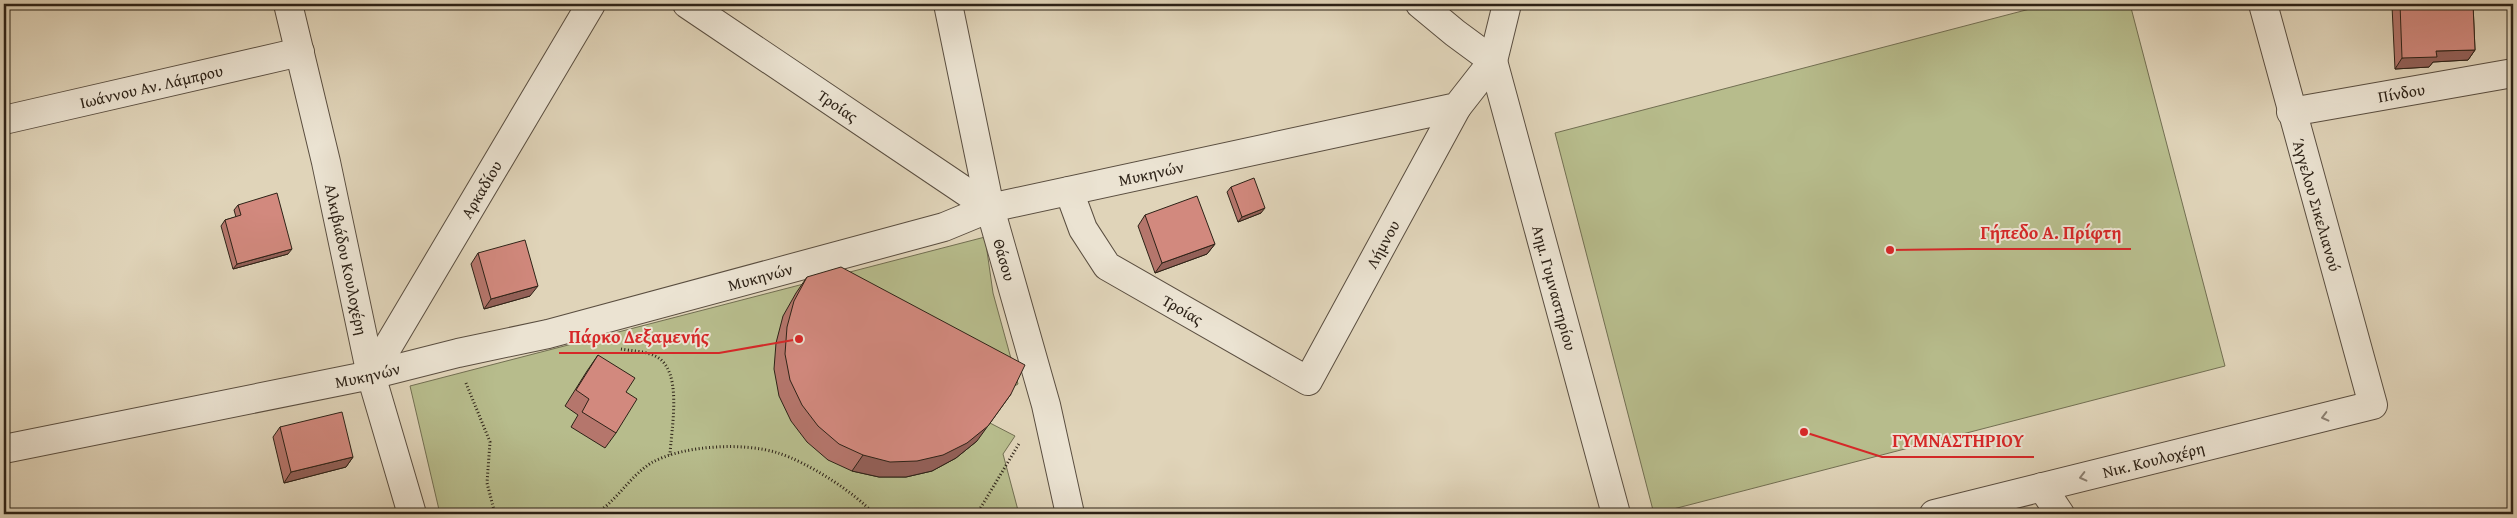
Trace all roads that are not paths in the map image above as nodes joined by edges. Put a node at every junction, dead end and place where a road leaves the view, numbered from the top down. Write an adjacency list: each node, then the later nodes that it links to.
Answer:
1 (288, 4): 8 (street, Αλκιβιάδου Κουλοχέρη)
2 (591, 4): 16 (street, Αρκαδίου)
3 (687, 4): 15 (street, Τροίας)
4 (948, 4): 15 (street, Θάσου)
5 (1420, 4): 9 (street)
6 (1507, 4): 9 (street)
7 (2263, 4): 12 (street, Άγγελου Σικελιανού)
8 (300, 52): 13 (street, Ιωάννου Αν. Λάμπρου); 16 (street, Αλκιβιάδου Κουλοχέρη)
9 (1494, 61): 11 (street); 24 (street, Αημ. Γυμναστηρίου)
10 (2513, 73): 12 (street, Πίνδου)
11 (1457, 107): 14 (street, Μυκηνών); 17 (street, Λήμνου)
12 (2291, 112): 18 (street, Άγγελου Σικελιανού)
13 (4, 120)
14 (1069, 191): 15 (street, Μυκηνών); 17 (street, Τροίας)
15 (990, 208): 16 (street, Μυκηνών); 23 (street, Θάσου)
16 (371, 375): 19 (street, Μυκηνών); 22 (street, Αλκιβιάδου Κουλοχέρη)
17 (1308, 381)
18 (2373, 405): 20 (street, Νικ. Κουλοχέρη, one-way to 20)
19 (4, 449)
20 (2042, 487): 21 (street, Νικ. Κουλοχέρη); 26 (street)
21 (1963, 511): 25 (street, Νικ. Κουλοχέρη)
22 (412, 514)
23 (1070, 514)
24 (1616, 514)
25 (1934, 514)
26 (2060, 514)

